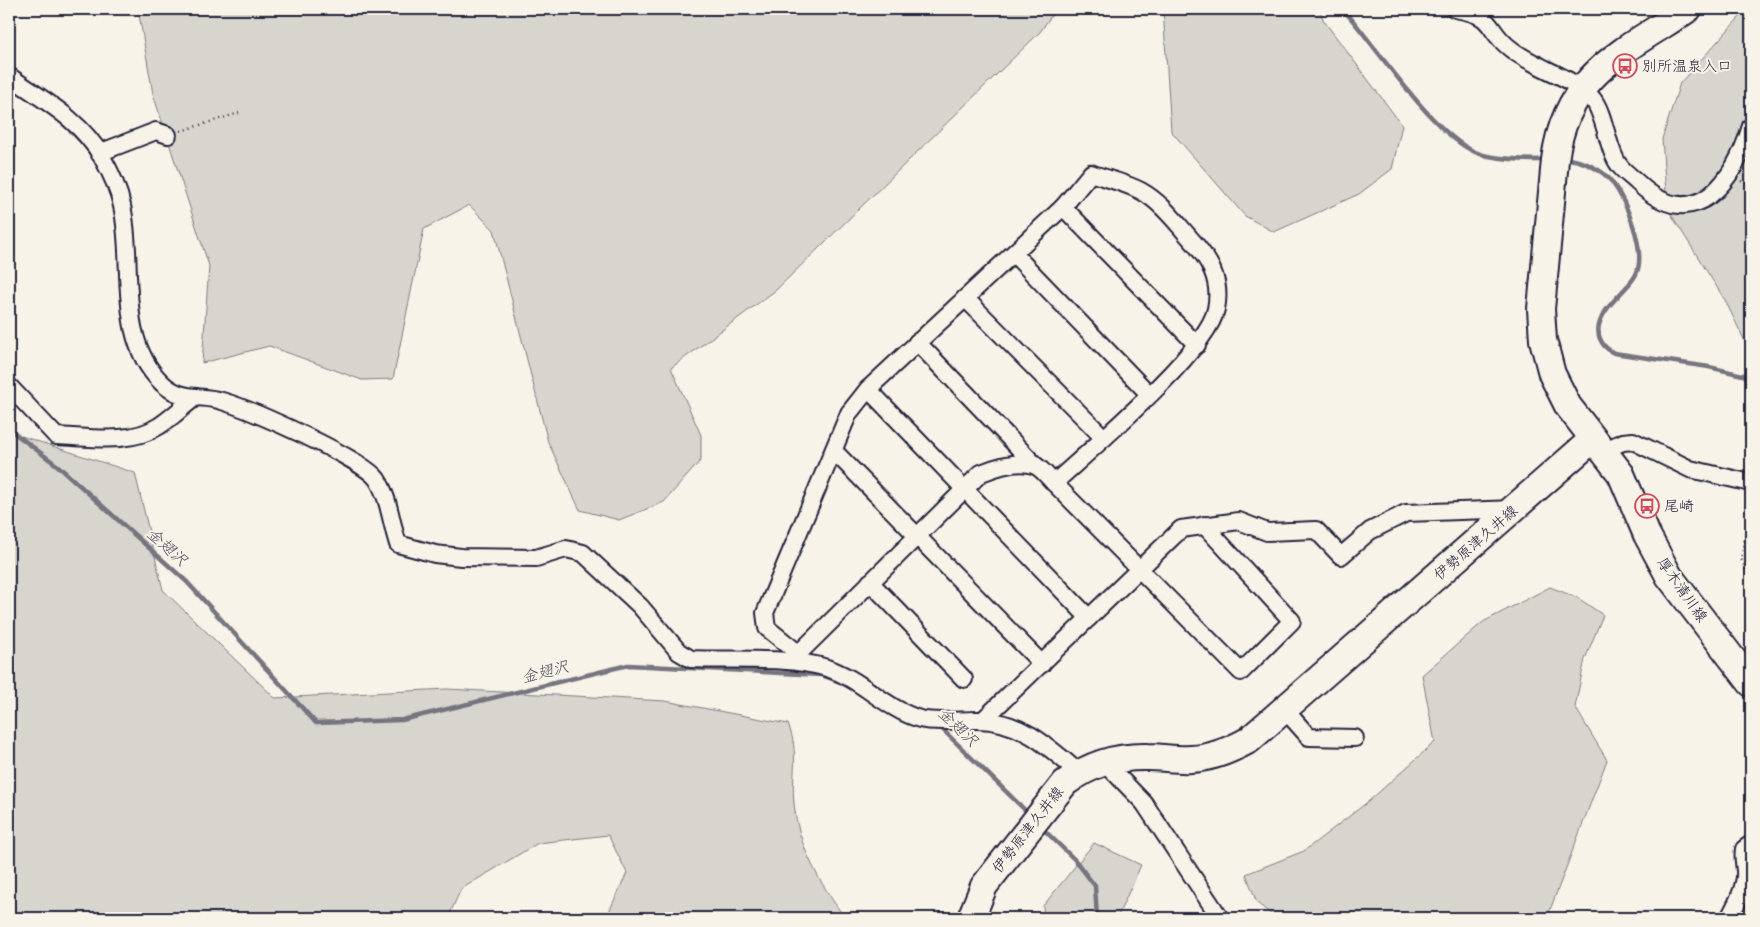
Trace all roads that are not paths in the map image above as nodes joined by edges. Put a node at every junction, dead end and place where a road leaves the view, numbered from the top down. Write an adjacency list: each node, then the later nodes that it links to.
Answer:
1 (1455, 9): 4 (street)
2 (1688, 9): 4 (main road)
3 (9, 76): 7 (street)
4 (1581, 89): 5 (street); 18 (main road)
5 (1751, 126)
6 (168, 135): 7 (street)
7 (99, 153): 16 (street)
8 (1063, 207): 9 (street); 12 (street); 12 (street)
9 (1014, 254): 10 (street); 15 (street)
10 (965, 298): 11 (street); 17 (street)
11 (918, 342): 14 (street); 20 (street)
12 (1197, 345): 15 (street)
13 (9, 386): 16 (street)
14 (868, 389): 19 (street); 23 (street)
15 (1149, 394): 17 (street)
16 (196, 397): 30 (street)
17 (1104, 438): 21 (street)
18 (1598, 444): 22 (street); 24 (main road, 伊勢原津久井線); 33 (main road, 厚木清川線)
19 (834, 452): 26 (street); 30 (street)
20 (1036, 466): 21 (street); 23 (street)
21 (1054, 483): 27 (street)
22 (1751, 483)
23 (964, 489): 26 (street); 29 (street)
24 (1515, 509): 25 (street); 34 (main road, 伊勢原津久井線)
25 (1204, 525): 27 (street); 27 (street)
26 (916, 537): 28 (street); 31 (street)
27 (1140, 568): 29 (street)
28 (870, 582): 30 (street); 32 (street)
29 (1089, 618): 31 (street)
30 (794, 657): 35 (street)
31 (1042, 664): 35 (street)
32 (964, 679)
33 (1751, 683)
34 (1285, 710): 36 (street); 37 (main road, 伊勢原津久井線)
35 (983, 720): 38 (street)
36 (1355, 738)
37 (1108, 760): 38 (main road, 伊勢原津久井線); 41 (street)
38 (1079, 773): 40 (main road, 伊勢原津久井線)
39 (1751, 844): 42 (street)
40 (971, 918)
41 (1220, 918)
42 (1729, 918)

